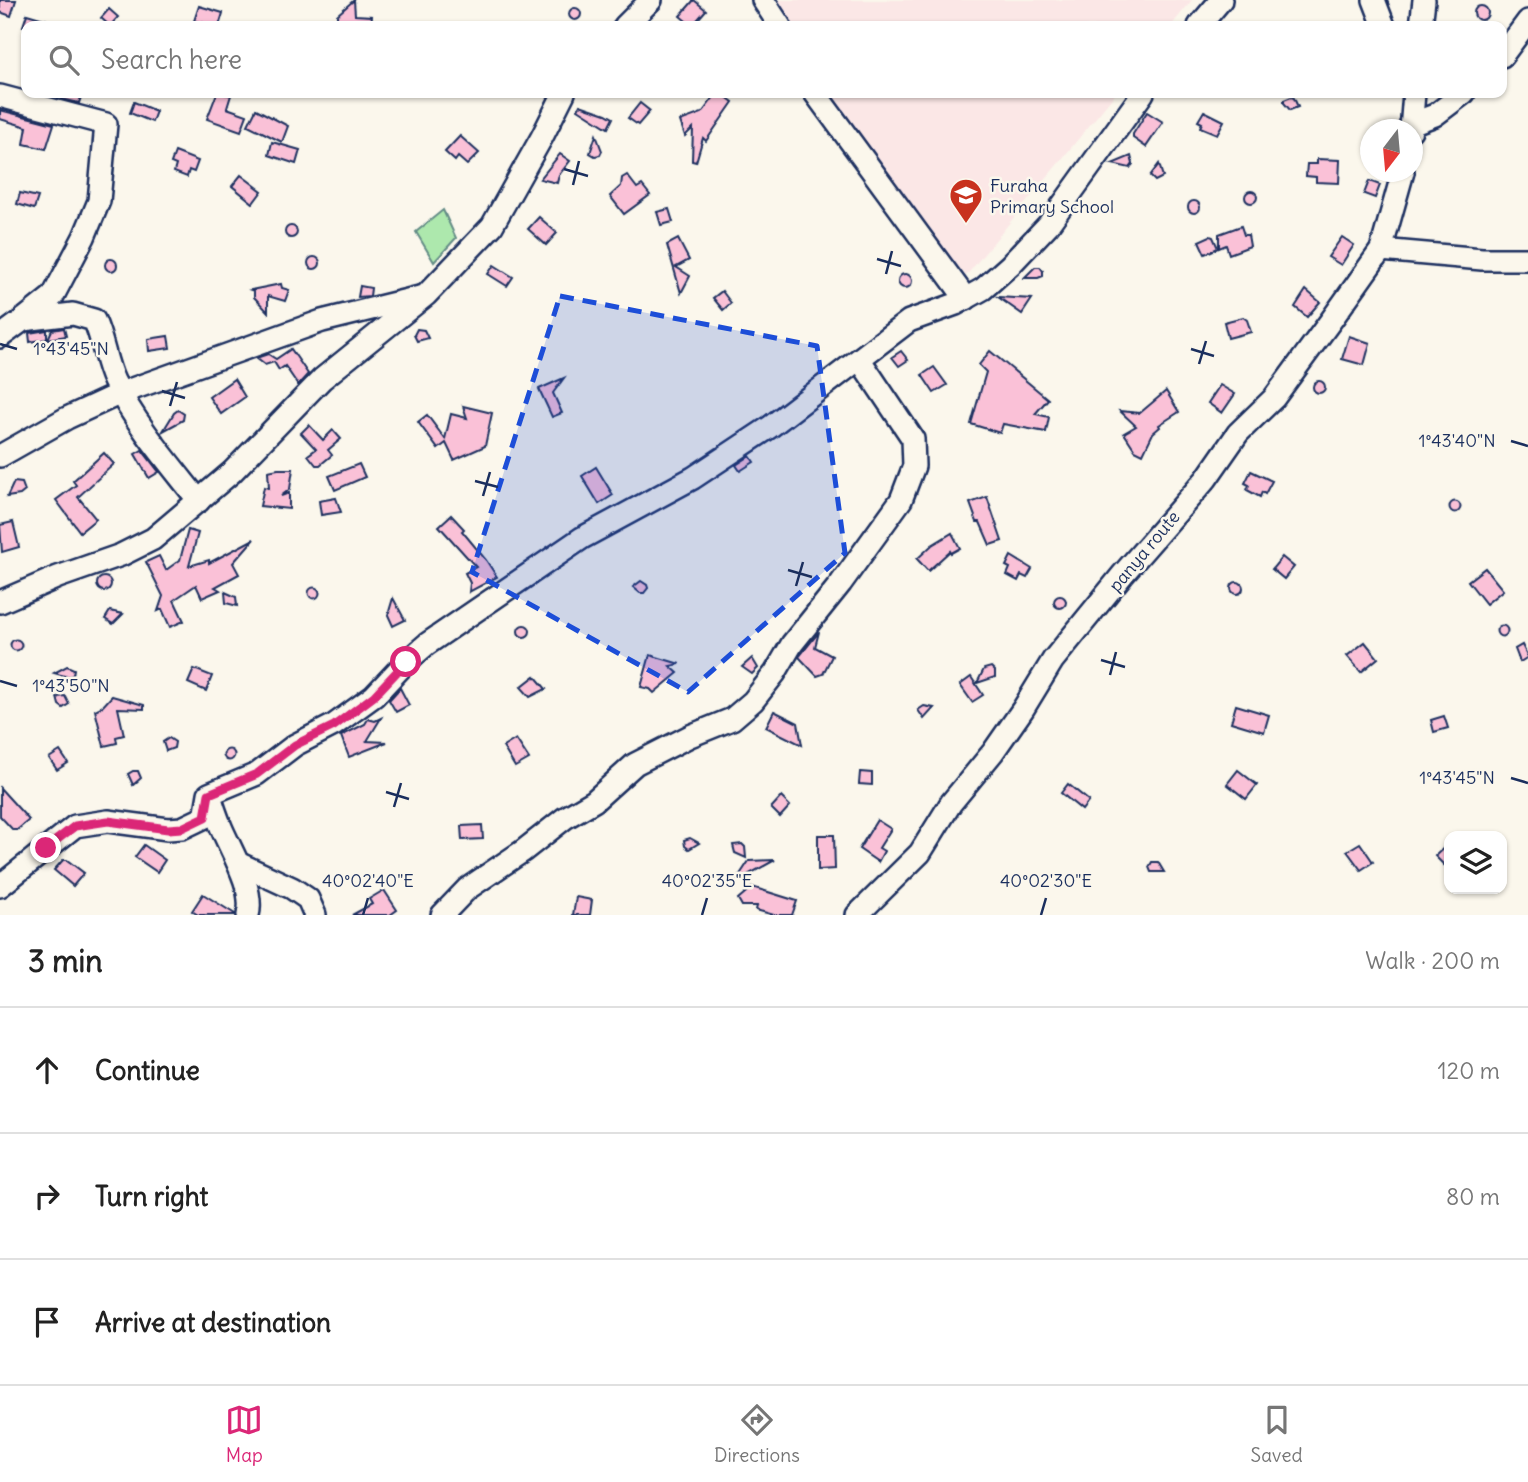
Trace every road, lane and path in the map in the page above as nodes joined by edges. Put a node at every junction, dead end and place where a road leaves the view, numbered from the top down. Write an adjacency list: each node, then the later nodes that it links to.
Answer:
1 (651, 0): 6 (street)
2 (763, 0): 7 (street)
3 (1221, 0): 8 (street)
4 (1374, 0): 9 (street)
5 (1424, 0): 10 (street)
6 (630, 21)
7 (777, 21)
8 (1203, 21)
9 (1382, 21)
10 (1422, 21)
11 (1528, 21): 12 (street)
12 (1507, 49)
13 (0, 96): 26 (street)
14 (562, 98): 24 (street)
15 (819, 98): 25 (street)
16 (1139, 98): 25 (street)
17 (1413, 98): 19 (street)
18 (1457, 98): 20 (street)
19 (1412, 119)
20 (1423, 121)
21 (1400, 182): 22 (street, panya route)
22 (1381, 250): 23 (street); 39 (street, panya route)
23 (1528, 259)
24 (426, 295): 29 (street); 31 (street)
25 (966, 299): 28 (street)
26 (23, 320): 27 (street); 29 (street)
27 (0, 337)
28 (860, 360): 33 (street); 38 (street)
29 (121, 393): 30 (street); 31 (street)
30 (0, 456)
31 (199, 501): 32 (street)
32 (0, 601)
33 (209, 794): 34 (street); 35 (street)
34 (238, 863): 36 (street); 37 (street)
35 (0, 886)
36 (248, 915)
37 (315, 915)
38 (442, 915)
39 (857, 915)

